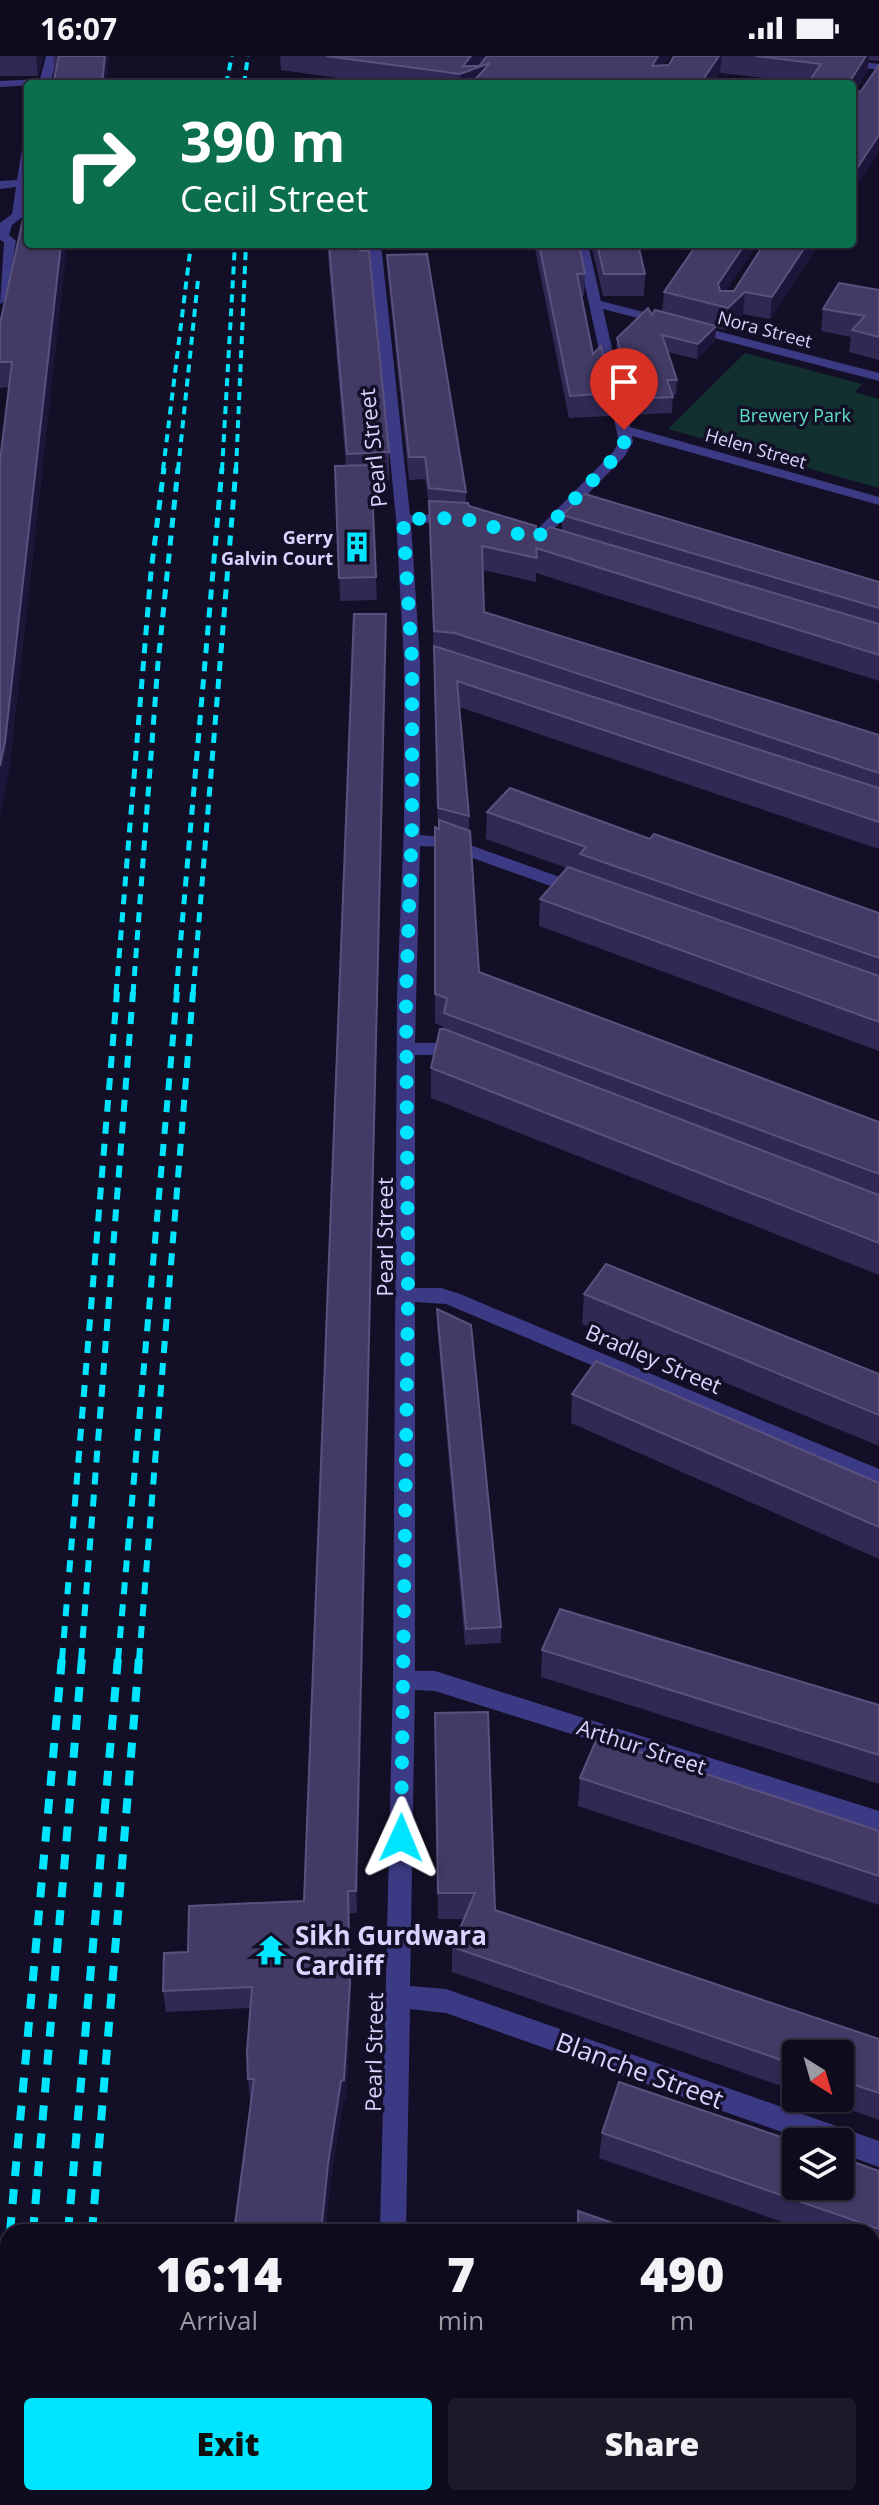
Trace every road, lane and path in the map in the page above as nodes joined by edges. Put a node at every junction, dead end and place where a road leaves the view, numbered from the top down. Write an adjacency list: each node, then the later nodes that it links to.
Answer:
1 (52, 56): 4 (street)
2 (789, 56): 3 (street)
3 (879, 68): 6 (street)
4 (45, 80)
5 (24, 83): 7 (street)
6 (868, 83)
7 (0, 84)
8 (24, 183): 9 (street)
9 (0, 185)
10 (24, 188): 13 (street)
11 (375, 248): 18 (street, Pearl Street)
12 (583, 248): 14 (street)
13 (1, 293)
14 (595, 303): 15 (street, Nora Street); 16 (street)
15 (879, 377)
16 (624, 430): 17 (street, Helen Street); 20 (street)
17 (879, 501)
18 (403, 519): 19 (street); 21 (street, Pearl Street)
19 (473, 521)
20 (536, 539)
21 (412, 840): 22 (street); 23 (street, Pearl Street)
22 (601, 898)
23 (409, 1049): 24 (street); 25 (street, Pearl Street)
24 (476, 1062)
25 (408, 1295): 26 (street, Bradley Street); 27 (street, Pearl Street)
26 (879, 1478)
27 (404, 1680): 28 (street, Arthur Street); 29 (street, Pearl Street)
28 (879, 1821)
29 (399, 1996): 30 (street, Blanche Street); 31 (street, Pearl Street)
30 (879, 2154)
31 (393, 2224)

